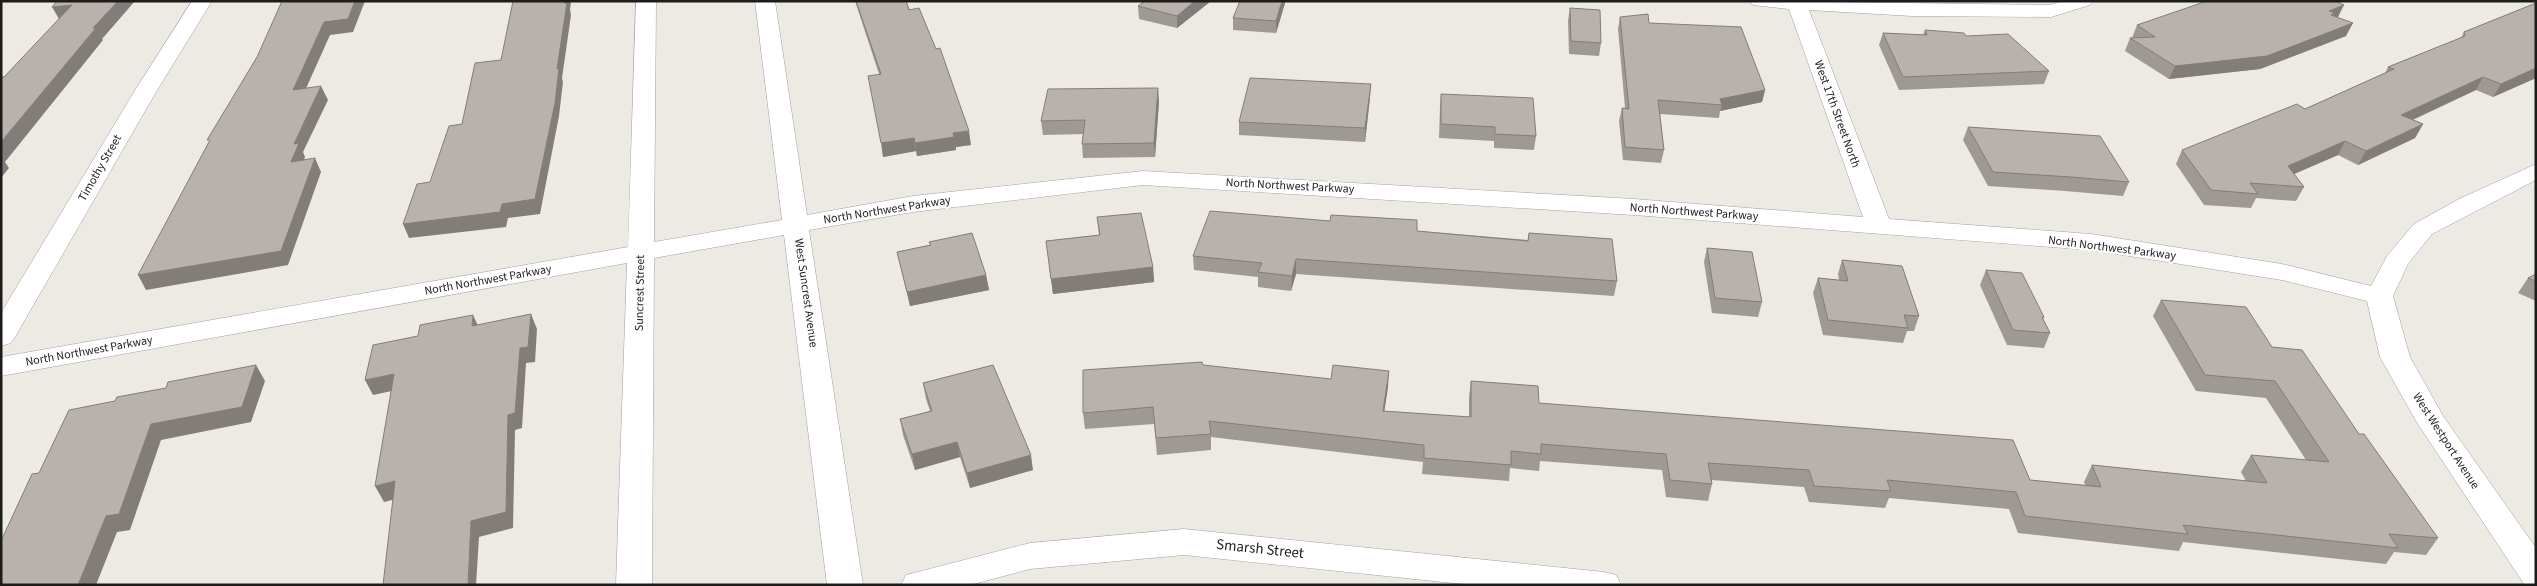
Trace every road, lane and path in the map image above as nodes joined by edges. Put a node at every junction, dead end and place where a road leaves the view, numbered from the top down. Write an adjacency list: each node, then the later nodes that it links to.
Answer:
1 (202, 1): 12 (street, Timothy Street)
2 (646, 1): 10 (street, Suncrest Street)
3 (765, 1): 8 (street, West Suncrest Avenue)
4 (1760, 1): 6 (street)
5 (2082, 1): 6 (street)
6 (1796, 2): 9 (street, West 17th Street North)
7 (2536, 171): 11 (street)
8 (797, 225): 9 (street, North Northwest Parkway); 10 (street, North Northwest Parkway); 16 (street, West Suncrest Avenue)
9 (1879, 226): 11 (street, North Northwest Parkway)
10 (641, 253): 13 (street, North Northwest Parkway); 15 (street, Suncrest Street)
11 (2379, 296): 14 (street, West Westport Avenue)
12 (1, 337)
13 (1, 367)
14 (2536, 575)
15 (634, 585)
16 (845, 585)
17 (918, 585): 18 (street, Smarsh Street)
18 (1604, 585)

